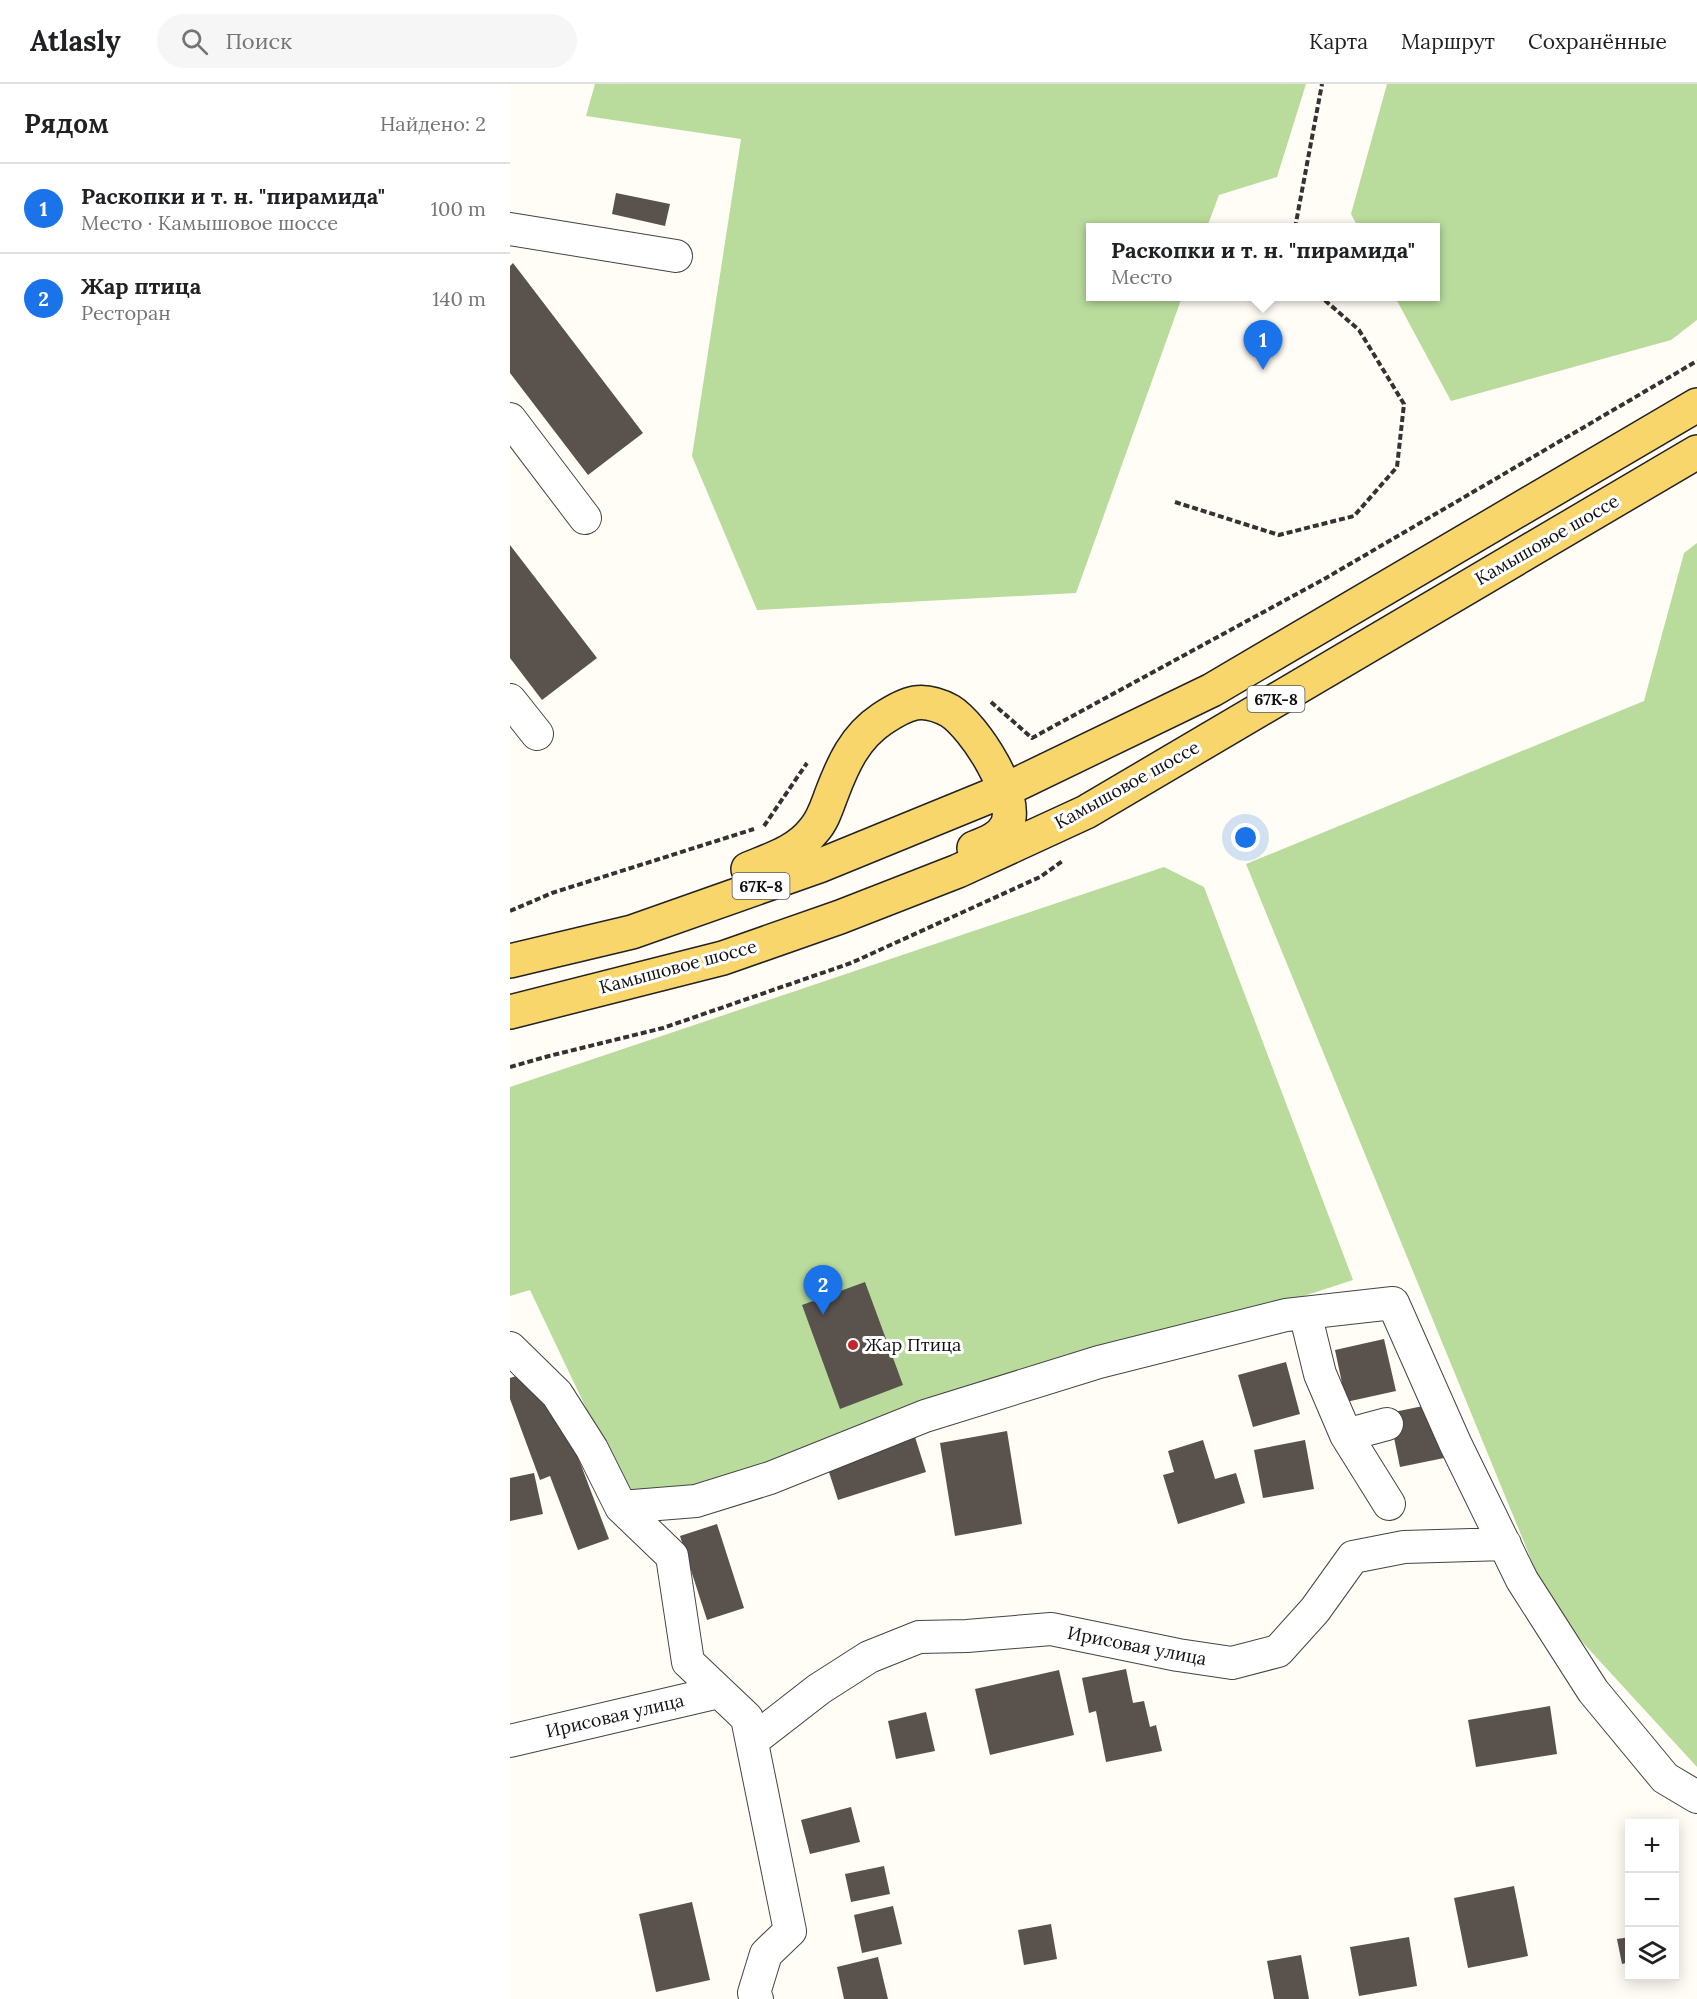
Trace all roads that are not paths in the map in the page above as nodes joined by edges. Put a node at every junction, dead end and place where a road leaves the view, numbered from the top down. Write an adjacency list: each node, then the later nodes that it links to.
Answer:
1 (510, 229): 2 (street)
2 (676, 256)
3 (1697, 405): 9 (main road, 67К-8)
4 (510, 419): 6 (street)
5 (1697, 452): 10 (main road, Камышовое шоссе / 67К-8)
6 (585, 518)
7 (510, 700): 8 (street)
8 (537, 734)
9 (1005, 790): 10 (main road); 11 (main road, 67К-8); 11 (main road)
10 (840, 917): 13 (main road, Камышовое шоссе / 67К-8)
11 (632, 932): 12 (main road, 67К-8)
12 (510, 961)
13 (510, 1012)
14 (1305, 1313): 17 (street); 19 (street); 20 (street)
15 (510, 1348): 19 (street)
16 (1387, 1424): 17 (street)
17 (1346, 1435): 18 (street)
18 (1389, 1504)
19 (621, 1507): 21 (street)
20 (1504, 1544): 23 (street, Ирисовая улица); 24 (street)
21 (719, 1692): 22 (street, Ирисовая улица); 23 (street)
22 (510, 1741)
23 (752, 1741): 25 (street)
24 (1697, 1797)
25 (757, 1999)

